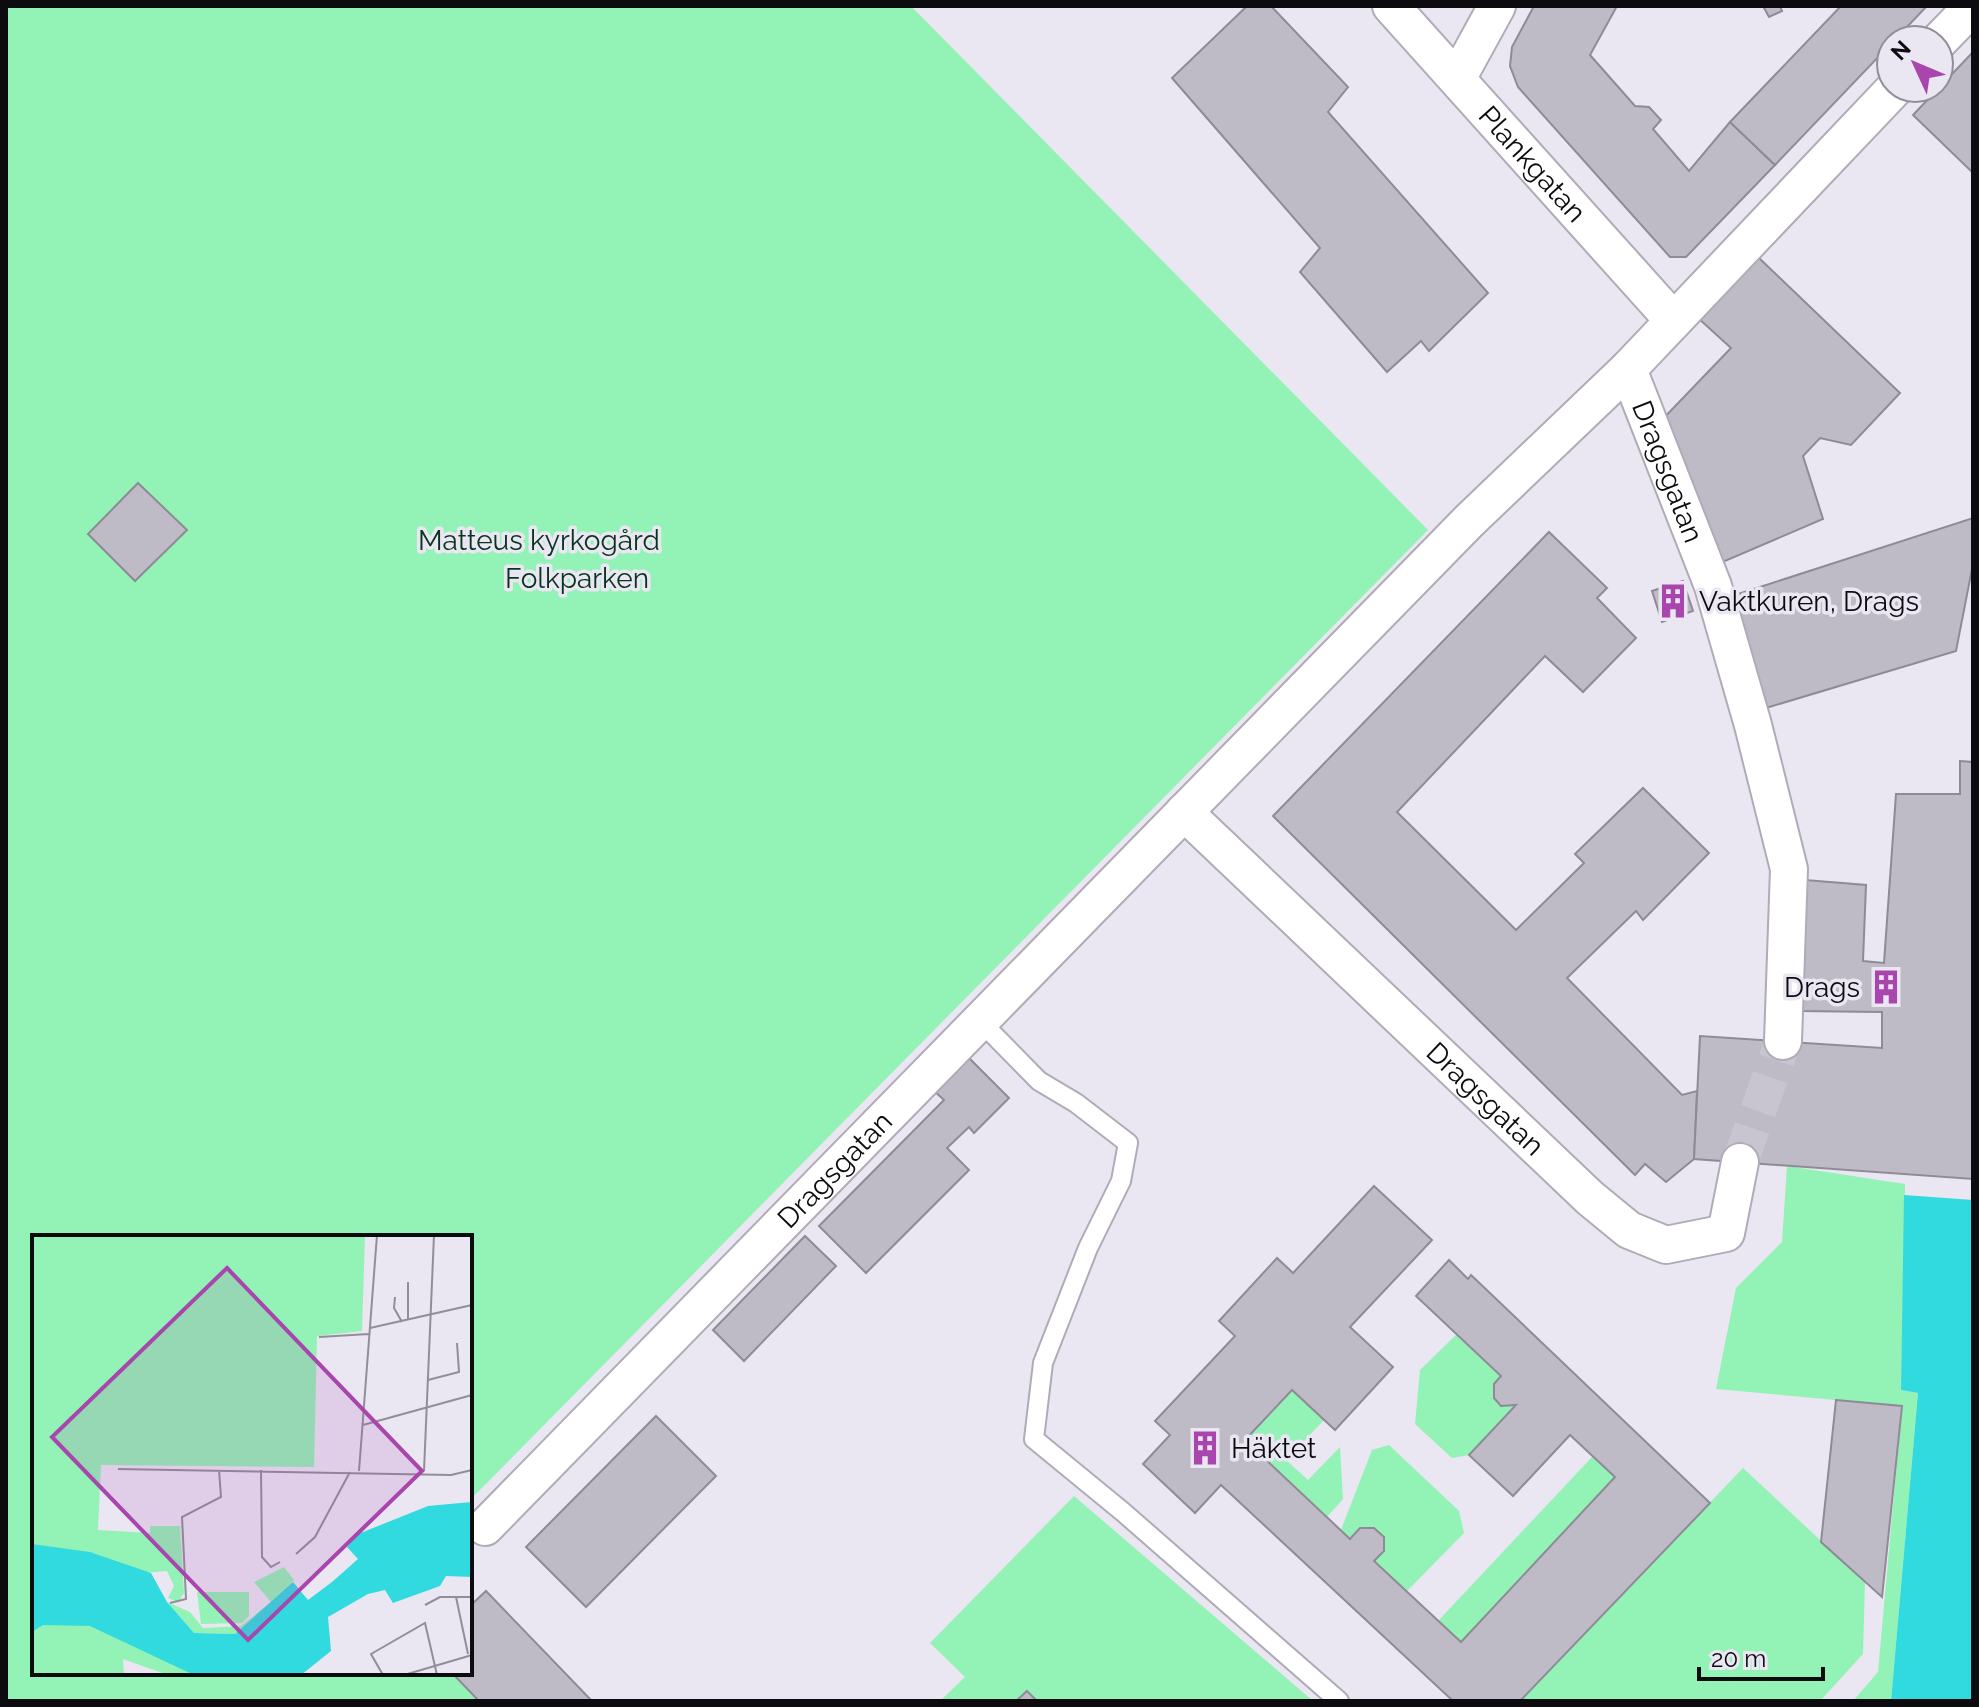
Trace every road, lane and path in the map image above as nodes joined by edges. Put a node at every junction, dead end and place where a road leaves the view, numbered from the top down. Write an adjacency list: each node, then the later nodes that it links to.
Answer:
1 (1391, 6): 5 (street, Plankgatan)
2 (1497, 6): 5 (street)
3 (1973, 6): 4 (street)
4 (1955, 25)
5 (1457, 79): 7 (street, Plankgatan)
6 (1880, 104): 7 (street, Dragsgatan)
7 (1673, 320): 8 (street, Dragsgatan)
8 (1628, 369): 9 (street, Dragsgatan); 11 (street, Dragsgatan)
9 (1184, 812): 10 (street, Dragsgatan); 12 (street, Dragsgatan)
10 (980, 1021): 13 (street, Dragsgatan); 14 (lane)
11 (1783, 1041)
12 (1740, 1162)
13 (485, 1527)
14 (1339, 1701)

